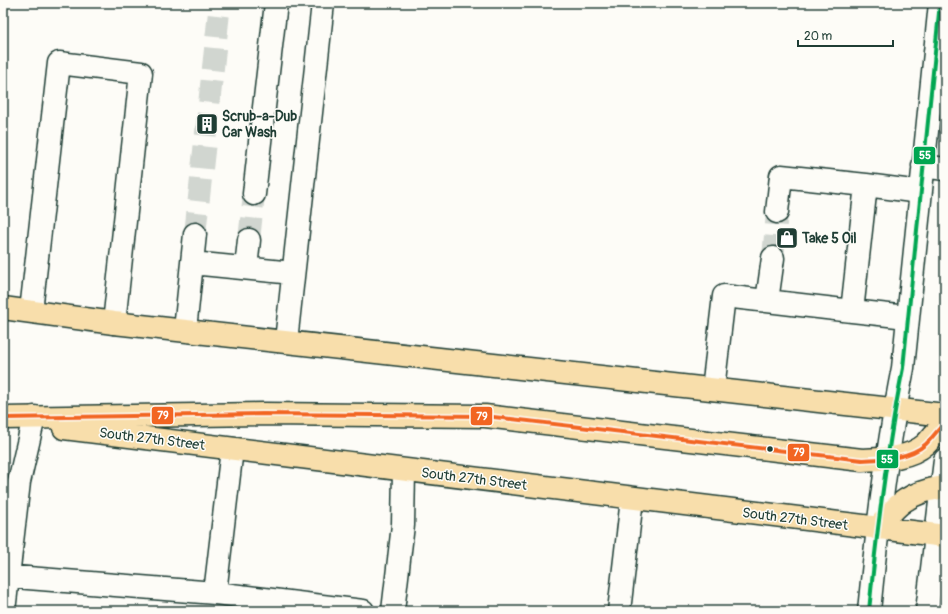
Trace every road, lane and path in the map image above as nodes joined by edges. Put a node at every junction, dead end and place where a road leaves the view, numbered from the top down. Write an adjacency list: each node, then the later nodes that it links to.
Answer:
1 (276, 3): 8 (street)
2 (323, 3): 15 (street)
3 (940, 3): 4 (street)
4 (923, 166): 5 (street); 7 (street)
5 (945, 169)
6 (866, 185): 7 (street); 9 (street); 18 (street)
7 (920, 192): 20 (street)
8 (254, 194)
9 (777, 212)
10 (195, 234): 13 (street)
11 (249, 240): 14 (street)
12 (773, 258): 16 (street)
13 (192, 262): 14 (street); 22 (street)
14 (246, 268): 15 (street)
15 (293, 273): 23 (street)
16 (768, 301): 18 (street); 24 (street)
17 (3, 308): 19 (main road)
18 (852, 311): 20 (street)
19 (30, 312): 21 (main road); 21 (street)
20 (907, 317): 25 (street)
21 (114, 323): 22 (main road)
22 (185, 330): 23 (main road)
23 (286, 341): 24 (main road)
24 (713, 389): 25 (main road)
25 (894, 409): 26 (main road); 32 (street)
26 (945, 415)
27 (3, 418): 29 (main road)
28 (3, 421): 29 (main road, South 27th Street)
29 (34, 421): 31 (main road, South 27th Street); 32 (main road); 39 (street)
30 (945, 422): 32 (main road)
31 (232, 449): 34 (main road, South 27th Street); 40 (street)
32 (887, 459): 37 (street)
33 (945, 460): 35 (street)
34 (404, 470): 36 (main road, South 27th Street); 43 (street)
35 (943, 488): 37 (main road); 38 (street)
36 (632, 499): 37 (main road, South 27th Street); 44 (street)
37 (877, 529): 38 (main road, South 27th Street); 45 (street)
38 (941, 536): 46 (street)
39 (5, 576): 40 (street); 41 (street)
40 (215, 592): 42 (street)
41 (4, 611)
42 (363, 611)
43 (393, 611)
44 (621, 611)
45 (869, 611)
46 (928, 611)

